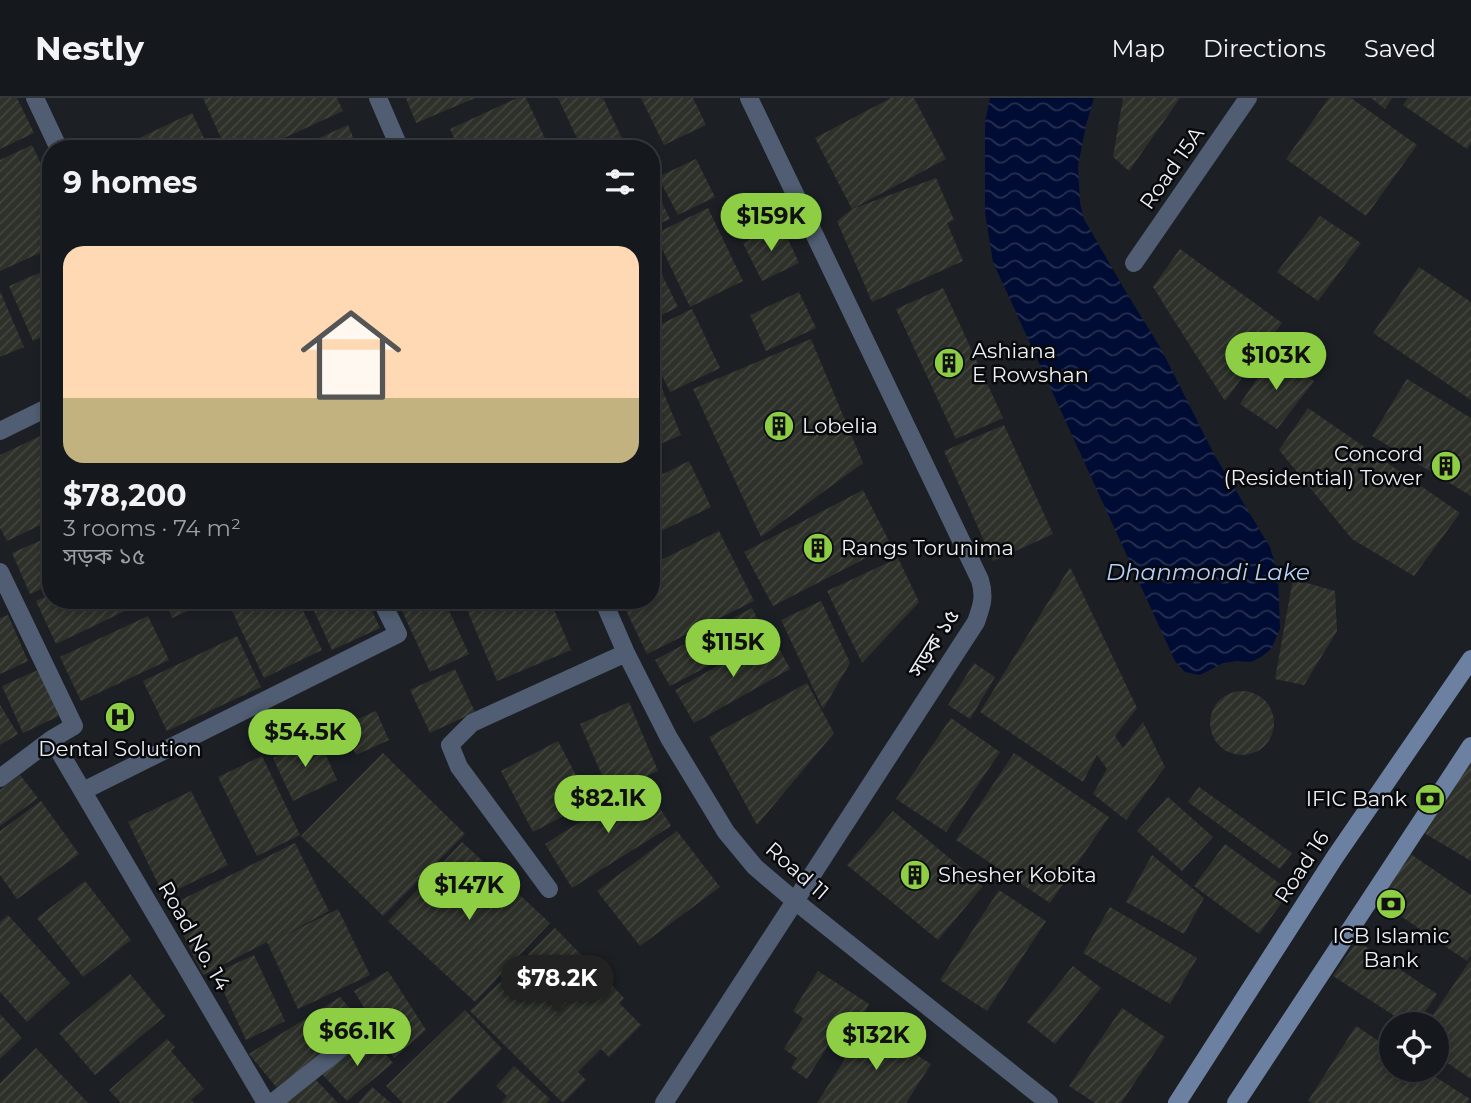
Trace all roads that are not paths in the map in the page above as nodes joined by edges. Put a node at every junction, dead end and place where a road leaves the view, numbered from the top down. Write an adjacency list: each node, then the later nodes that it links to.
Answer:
1 (35, 98): 5 (street)
2 (378, 98): 6 (street)
3 (749, 98): 20 (street, সড়ক ১৫)
4 (1248, 98): 7 (street, Road 15A)
5 (55, 140)
6 (396, 140)
7 (1134, 263)
8 (42, 410): 9 (street)
9 (0, 431)
10 (0, 572): 15 (street)
11 (386, 609): 18 (street)
12 (607, 609): 13 (street, Road 11)
13 (626, 653): 19 (street); 20 (street, Road 11)
14 (1471, 659): 26 (main road, Road 16)
15 (52, 739): 17 (street); 18 (street, Road No. 14)
16 (1471, 746): 27 (main road)
17 (0, 778)
18 (83, 791): 22 (street, Road No. 14)
19 (549, 889)
20 (795, 901): 24 (street, সড়ক ১৫); 25 (street, Road 11)
21 (368, 1027): 23 (street)
22 (266, 1103)
23 (272, 1103)
24 (664, 1103)
25 (1049, 1103)
26 (1177, 1103)
27 (1236, 1103)

